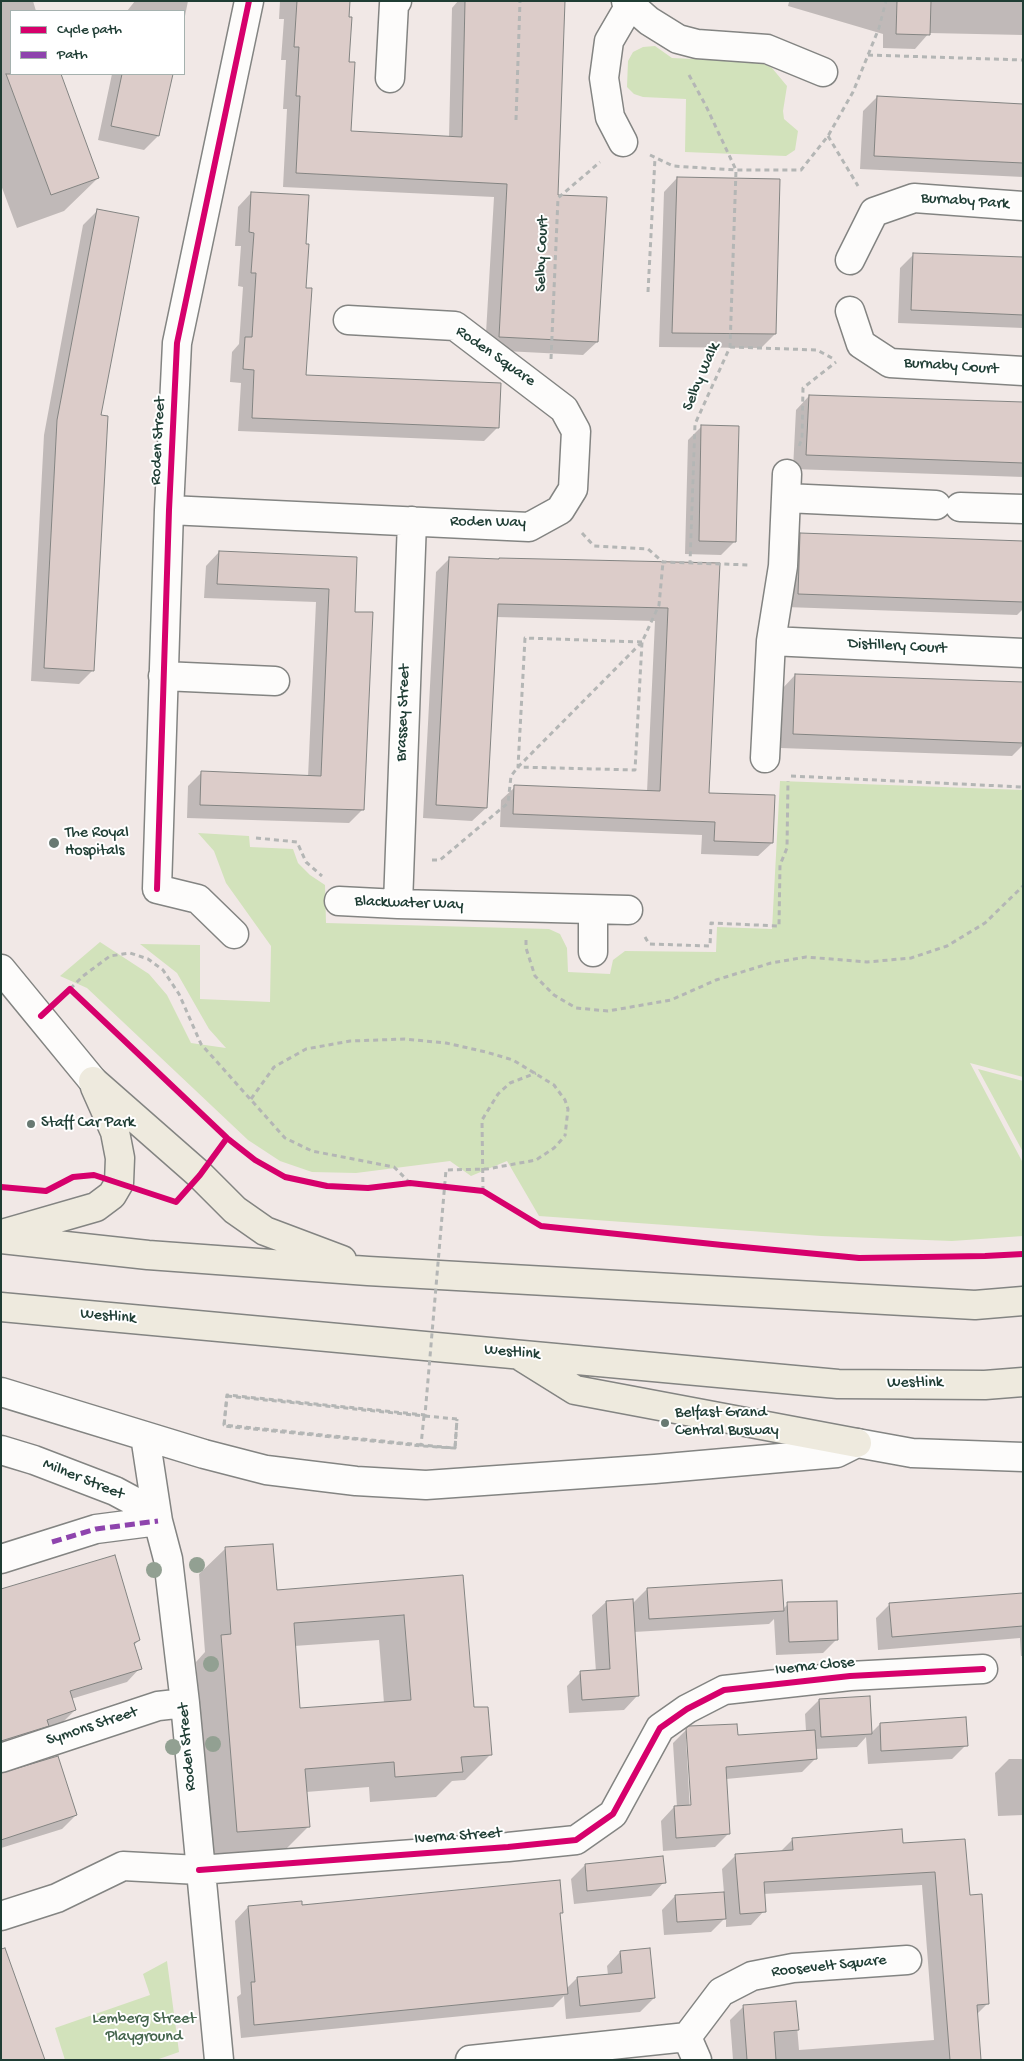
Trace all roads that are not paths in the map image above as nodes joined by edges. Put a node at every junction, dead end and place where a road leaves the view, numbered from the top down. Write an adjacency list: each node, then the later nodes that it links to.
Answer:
1 (249, 1): 13 (street, Roden Street)
2 (397, 1): 5 (street)
3 (628, 3): 4 (street); 6 (street)
4 (823, 72)
5 (390, 78)
6 (623, 142)
7 (1023, 206): 8 (street, Burnaby Park)
8 (850, 260)
9 (850, 310): 11 (street, Burnaby Court)
10 (348, 320): 14 (street, Roden Square)
11 (1023, 371)
12 (1023, 509): 16 (street)
13 (169, 510): 15 (street, Roden Way); 18 (street, Roden Street)
14 (560, 510): 15 (street, Roden Way)
15 (412, 521): 22 (street, Brassey Street)
16 (771, 641): 17 (street, Distillery Court); 20 (street)
17 (1023, 653)
18 (164, 676): 19 (street); 25 (street, Roden Street)
19 (275, 681)
20 (765, 758)
21 (339, 901): 22 (street, Blackwater Way)
22 (398, 904): 23 (street, Blackwater Way)
23 (593, 910): 24 (street, Blackwater Way); 26 (street)
24 (628, 910)
25 (234, 934)
26 (593, 952)
27 (1, 969): 28 (street)
28 (93, 1081): 29 (highway); 31 (highway)
29 (1, 1234)
30 (1, 1239): 31 (highway)
31 (368, 1271): 32 (highway)
32 (1023, 1302)
33 (1, 1307): 34 (highway, Westlink)
34 (517, 1354): 35 (highway, Westlink); 38 (highway)
35 (1023, 1382)
36 (1, 1392): 37 (street)
37 (145, 1436): 38 (street); 41 (street, Roden Street)
38 (857, 1443): 40 (street)
39 (1, 1450): 41 (street, Milner Street)
40 (1023, 1457)
41 (158, 1521): 42 (street); 44 (street, Roden Street)
42 (1, 1558)
43 (984, 1669): 45 (street, Iverna Close)
44 (184, 1703): 46 (street, Symons Street); 47 (street, Roden Street)
45 (660, 1728): 47 (street, Iverna Street)
46 (1, 1758)
47 (199, 1870): 48 (street, Iverna Street); 51 (street, Roden Street)
48 (1, 1916)
49 (907, 1960): 50 (street, Roosevelt Square)
50 (692, 2048): 52 (street)
51 (219, 2060)
52 (470, 2060)

